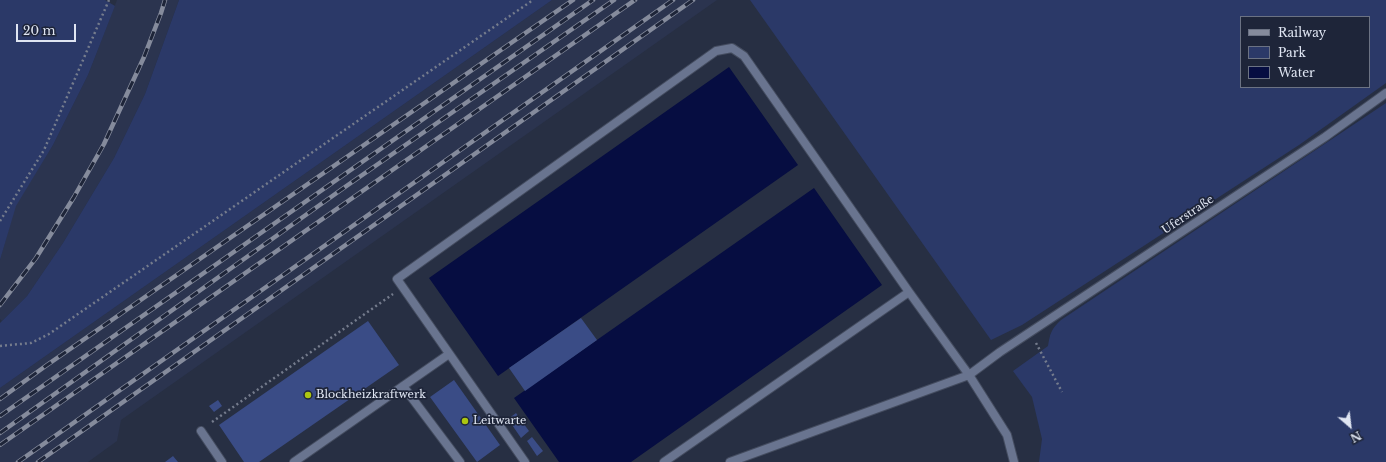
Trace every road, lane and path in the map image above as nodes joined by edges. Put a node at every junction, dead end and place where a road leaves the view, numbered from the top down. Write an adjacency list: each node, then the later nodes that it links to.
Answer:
1 (109, 0): 4 (path)
2 (533, 0): 8 (path)
3 (1386, 94): 7 (lane, Uferstraße)
4 (0, 221)
5 (403, 287): 6 (lane); 9 (lane); 13 (path)
6 (909, 292): 10 (lane); 19 (lane)
7 (1031, 332): 10 (lane, Uferstraße); 12 (path)
8 (0, 346)
9 (449, 354): 11 (lane); 14 (lane)
10 (969, 375): 20 (lane, Uferstraße); 21 (lane)
11 (403, 386): 16 (lane); 17 (lane)
12 (1062, 392)
13 (200, 431): 15 (lane)
14 (523, 460): 18 (lane)
15 (222, 462)
16 (294, 462)
17 (460, 462)
18 (513, 462)
19 (664, 462)
20 (730, 462)
21 (1014, 462)

